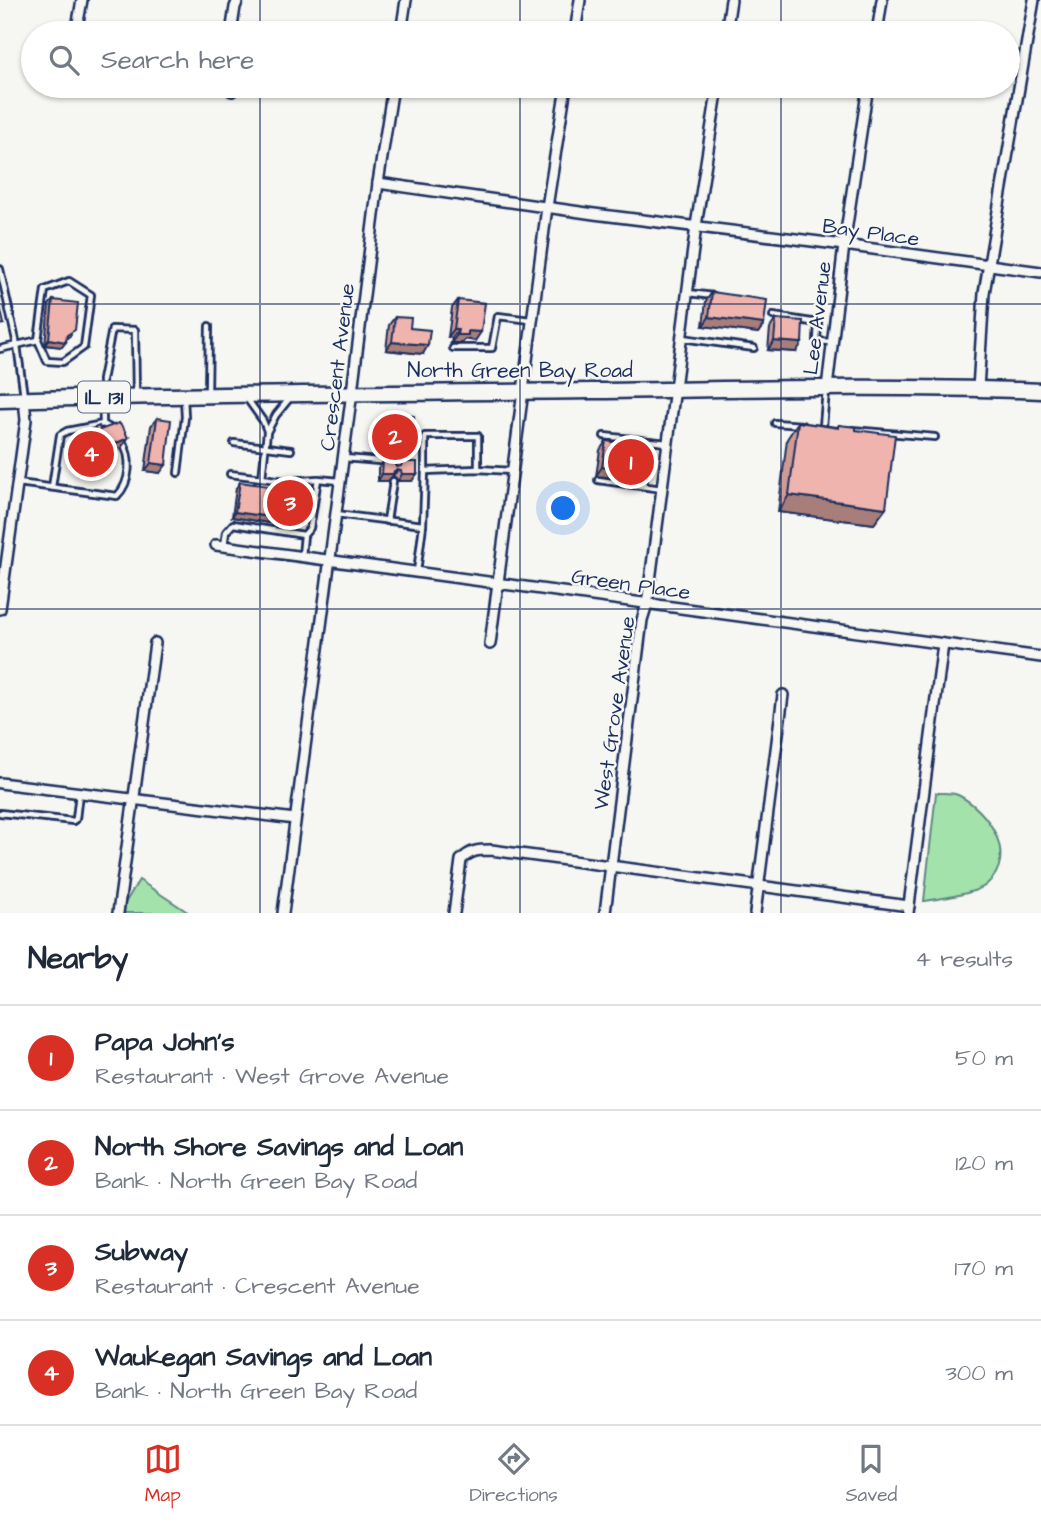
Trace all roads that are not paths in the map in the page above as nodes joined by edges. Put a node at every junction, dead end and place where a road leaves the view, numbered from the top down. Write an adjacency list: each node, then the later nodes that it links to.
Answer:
1 (82, 0): 8 (street)
2 (238, 0): 9 (street)
3 (406, 0): 10 (street)
4 (580, 0): 11 (street)
5 (731, 0): 12 (street)
6 (882, 0): 13 (street)
7 (1034, 0): 14 (street)
8 (78, 21)
9 (233, 21)
10 (403, 21)
11 (577, 21)
12 (728, 21)
13 (879, 21)
14 (1020, 85)
15 (391, 98): 20 (street, Crescent Avenue)
16 (564, 98): 21 (street)
17 (716, 98): 22 (street, West Grove Avenue)
18 (867, 98): 23 (street, Lee Avenue)
19 (1018, 98): 24 (street)
20 (378, 183): 21 (street); 44 (street, Crescent Avenue)
21 (547, 207): 22 (street, Bay Place); 30 (street)
22 (696, 226): 23 (street, Bay Place); 27 (street, West Grove Avenue)
23 (844, 245): 24 (street, Bay Place); 34 (street, Lee Avenue)
24 (990, 266): 26 (street, Bay Place); 41 (street)
25 (0, 270): 35 (lane)
26 (1041, 272)
27 (688, 293): 28 (lane); 32 (street, West Grove Avenue)
28 (725, 298)
29 (773, 316): 34 (lane)
30 (532, 320): 36 (lane); 42 (street)
31 (209, 326): 46 (lane)
32 (681, 338): 37 (lane); 40 (street, West Grove Avenue)
33 (38, 340): 33 (lane); 35 (lane)
34 (832, 342): 39 (street, Lee Avenue)
35 (17, 345): 38 (lane); 51 (lane)
36 (453, 348)
37 (754, 348)
38 (0, 349)
39 (827, 388): 40 (main road, North Green Bay Road / IL 131); 41 (main road, North Green Bay Road / IL 131); 55 (lane)
40 (674, 389): 42 (main road, North Green Bay Road / IL 131); 63 (street, West Grove Avenue)
41 (978, 389): 43 (main road, North Green Bay Road / IL 131)
42 (523, 391): 44 (main road, North Green Bay Road / IL 131); 70 (street)
43 (1041, 391)
44 (352, 392): 45 (main road, North Green Bay Road / IL 131); 66 (street, Crescent Avenue)
45 (294, 393): 47 (main road, North Green Bay Road / IL 131); 58 (lane)
46 (208, 394): 47 (main road, North Green Bay Road / IL 131); 48 (main road, North Green Bay Road / IL 131)
47 (243, 394): 58 (lane)
48 (184, 395): 49 (main road, North Green Bay Road / IL 131); 71 (lane)
49 (136, 396): 50 (main road, North Green Bay Road / IL 131); 50 (lane)
50 (102, 397): 51 (main road, North Green Bay Road / IL 131); 54 (lane)
51 (24, 399): 52 (main road, North Green Bay Road / IL 131); 78 (street)
52 (0, 400)
53 (775, 423): 55 (lane)
54 (103, 424): 80 (lane); 80 (lane)
55 (823, 427): 56 (lane)
56 (836, 428)
57 (848, 429): 60 (lane)
58 (267, 432): 64 (lane)
59 (604, 436): 61 (lane)
60 (935, 437)
61 (649, 441): 63 (lane); 79 (lane)
62 (234, 443): 64 (lane)
63 (667, 443): 81 (street, West Grove Avenue)
64 (265, 447): 65 (lane); 73 (lane)
65 (291, 450)
66 (343, 458): 68 (lane); 75 (street, Crescent Avenue)
67 (478, 469): 69 (lane); 69 (lane); 70 (lane)
68 (393, 470)
69 (425, 471): 84 (lane)
70 (512, 471): 90 (street)
71 (178, 473)
72 (230, 474): 73 (lane)
73 (262, 478): 74 (lane)
74 (318, 479): 75 (lane); 85 (lane)
75 (340, 481): 82 (street, Crescent Avenue)
76 (393, 481): 83 (lane)
77 (598, 481): 79 (lane)
78 (17, 483): 80 (lane); 92 (street)
79 (643, 486): 81 (lane)
80 (52, 487)
81 (662, 489): 91 (street, West Grove Avenue)
82 (336, 514): 83 (lane); 88 (street, Crescent Avenue)
83 (387, 521): 84 (lane)
84 (422, 525): 89 (lane)
85 (304, 535): 86 (lane); 87 (lane)
86 (220, 546): 87 (street, Green Place)
87 (302, 557): 88 (street, Green Place)
88 (330, 561): 89 (street, Green Place); 102 (street, Crescent Avenue)
89 (417, 573): 90 (street, Green Place)
90 (497, 584): 91 (street, Green Place); 94 (street)
91 (647, 604): 95 (street, Green Place); 103 (street, West Grove Avenue)
92 (0, 609)
93 (155, 643): 100 (street)
94 (490, 644)
95 (943, 644): 96 (street, Green Place); 105 (street)
96 (1041, 657)
97 (783, 695): 104 (street)
98 (0, 783): 99 (street)
99 (79, 792): 100 (street); 101 (lane)
100 (133, 799): 102 (street); 106 (street)
101 (0, 813)
102 (295, 819): 107 (street, Crescent Avenue)
103 (611, 866): 104 (street); 108 (street); 109 (street, West Grove Avenue)
104 (759, 886): 105 (street); 110 (street)
105 (909, 910)
106 (117, 913)
107 (283, 913)
108 (454, 913)
109 (605, 913)
110 (755, 913)

